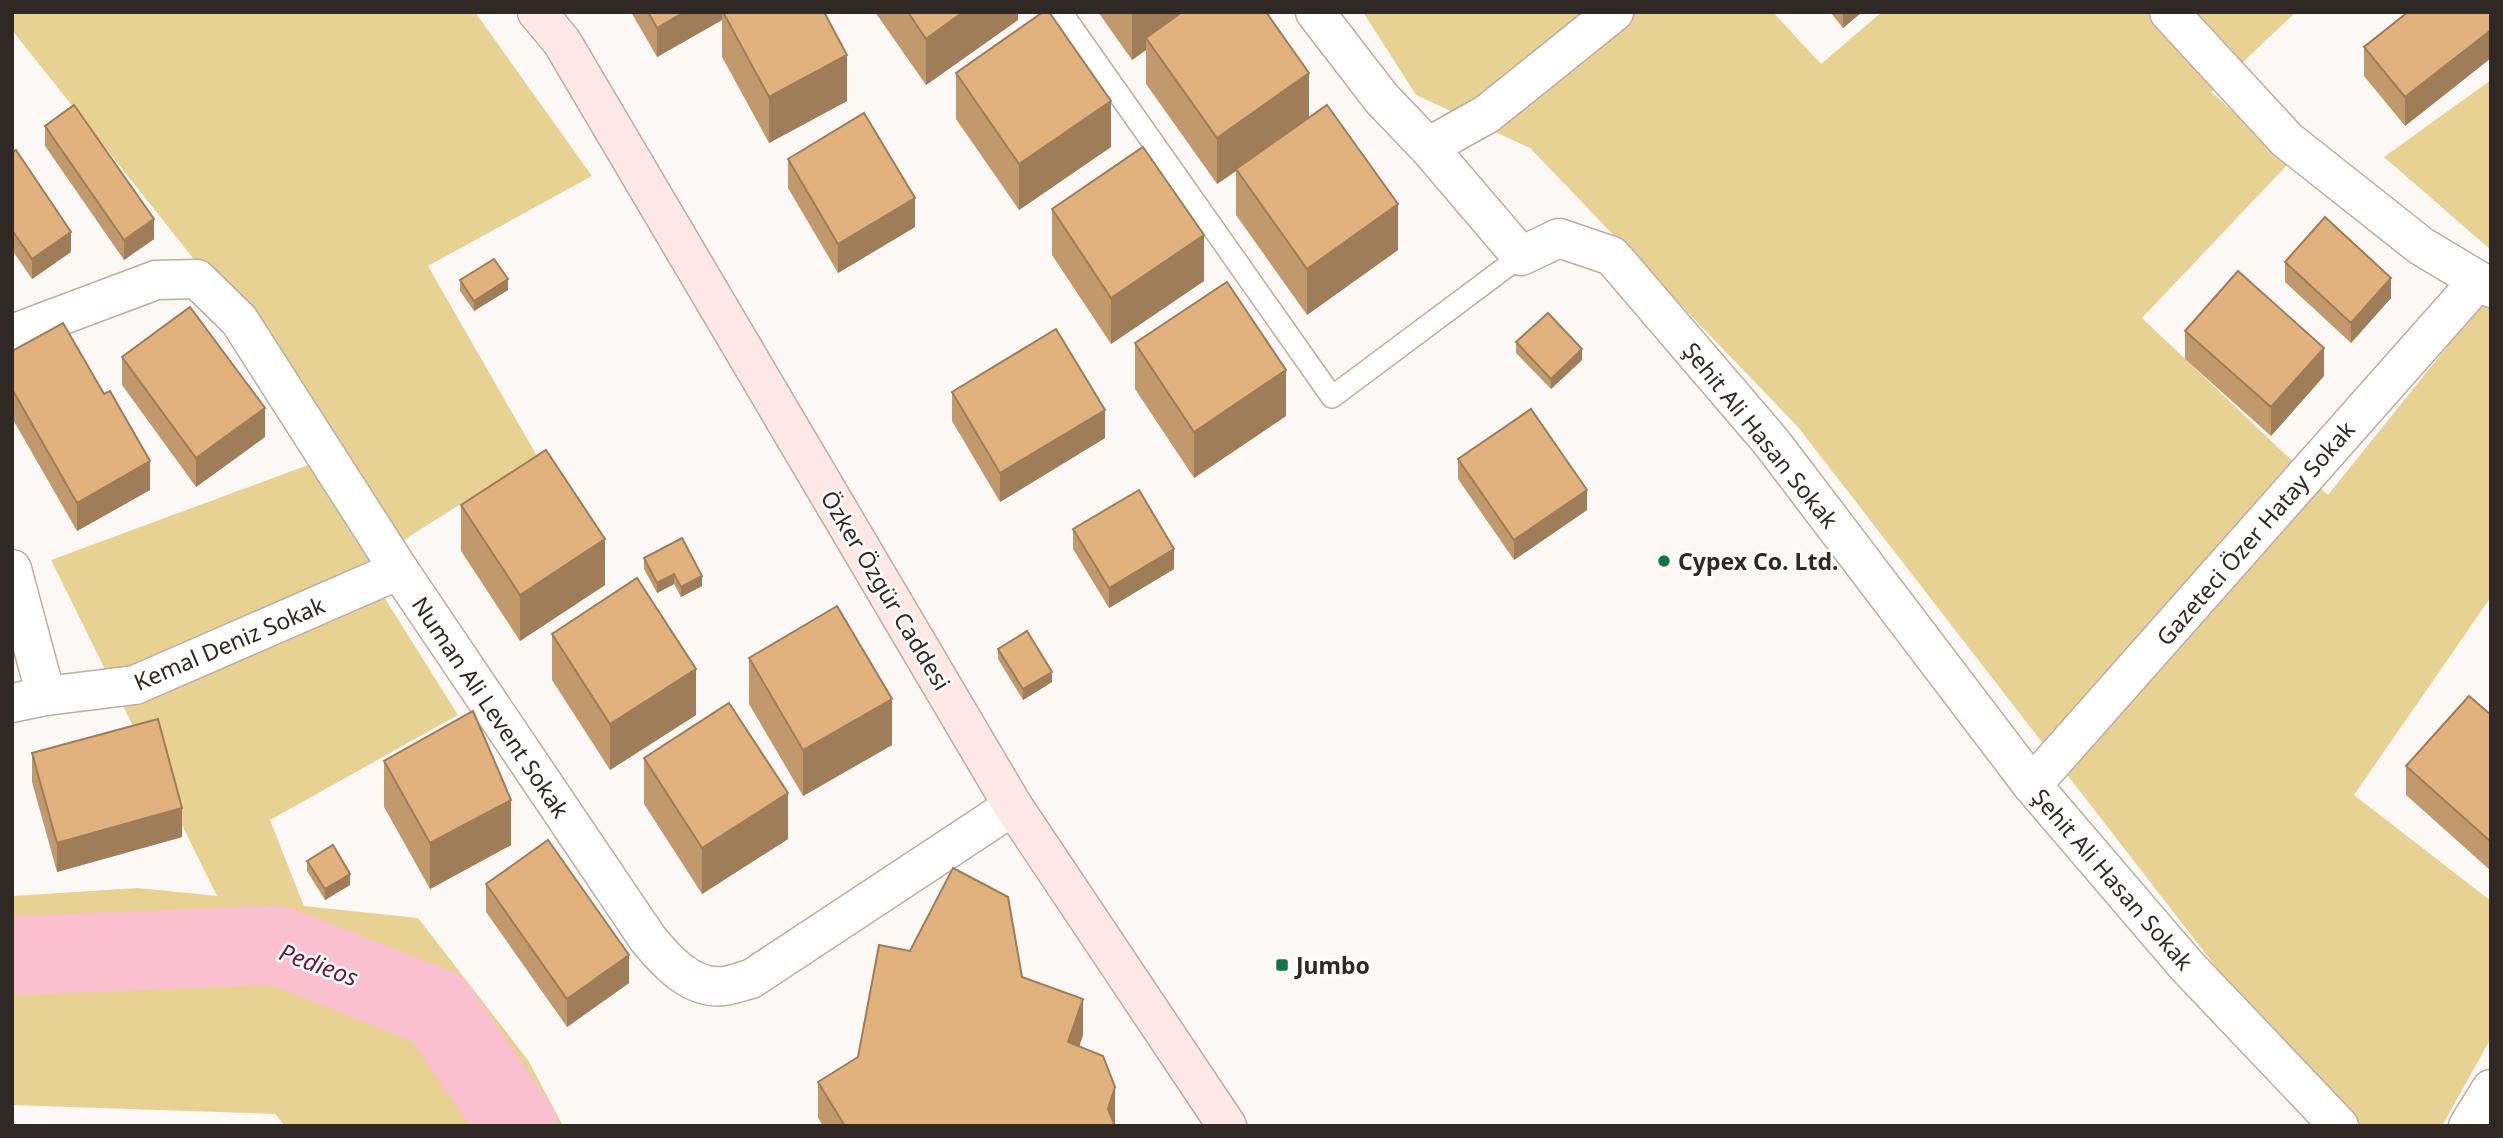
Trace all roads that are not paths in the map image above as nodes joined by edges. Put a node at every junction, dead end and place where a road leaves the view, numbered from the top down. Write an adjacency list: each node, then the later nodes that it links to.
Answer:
1 (537, 12): 6 (main road, Özker Özgür Caddesi)
2 (1061, 12): 8 (lane)
3 (1315, 12): 7 (street)
4 (1614, 12): 7 (street)
5 (2169, 12): 9 (street)
6 (558, 27): 15 (main road, Özker Özgür Caddesi)
7 (1428, 147): 8 (street)
8 (1521, 256): 14 (street, Şehit Ali Hasan Sokak)
9 (2484, 284): 14 (street, Gazeteci Özer Hatay Sokak)
10 (12, 334): 12 (street, Numan Ali Levent Sokak)
11 (12, 569): 13 (street)
12 (399, 570): 13 (street, Kemal Deniz Sokak); 15 (street, Numan Ali Levent Sokak)
13 (29, 699)
14 (2032, 785): 18 (street, Şehit Ali Hasan Sokak)
15 (1013, 806): 17 (main road, Özker Özgür Caddesi)
16 (2491, 1089): 19 (street)
17 (1227, 1126)
18 (2339, 1126)
19 (2468, 1126)

